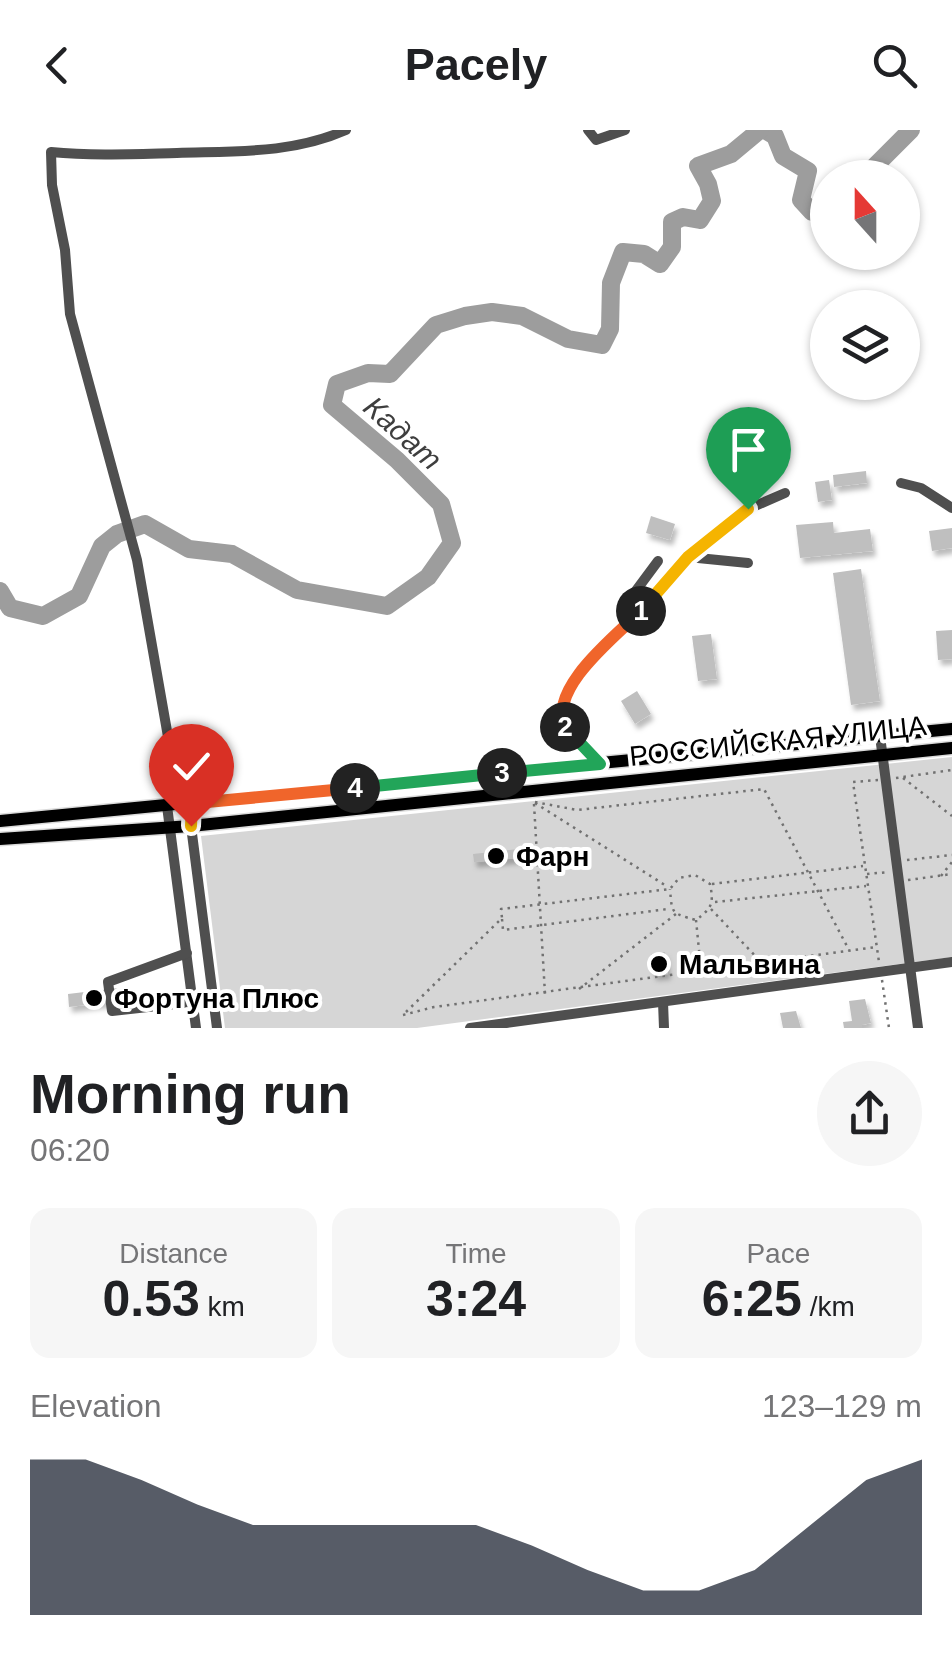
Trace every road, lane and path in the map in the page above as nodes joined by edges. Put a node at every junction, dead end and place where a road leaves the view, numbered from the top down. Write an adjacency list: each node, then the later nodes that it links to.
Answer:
1 (346, 130): 20 (street)
2 (588, 130): 3 (street)
3 (626, 130)
4 (901, 483): 6 (street)
5 (785, 493): 7 (street)
6 (952, 508)
7 (688, 557): 9 (street); 10 (street)
8 (658, 561): 10 (street)
9 (748, 563)
10 (624, 625): 15 (street)
11 (952, 729): 12 (main road, РОССИЙСКАЯ УЛИЦА)
12 (880, 736): 14 (street); 15 (main road, РОССИЙСКАЯ УЛИЦА)
13 (952, 748): 14 (main road, РОССИЙСКАЯ УЛИЦА)
14 (882, 755): 18 (street); 23 (main road, РОССИЙСКАЯ УЛИЦА)
15 (600, 764): 20 (main road, РОССИЙСКАЯ УЛИЦА)
16 (952, 770): 17 (path)
17 (902, 777): 18 (path); 21 (path)
18 (886, 780): 28 (path); 29 (street)
19 (534, 802): 30 (path); 36 (path); 39 (path)
20 (180, 805): 22 (main road, РОССИЙСКАЯ УЛИЦА); 23 (street); 24 (street)
21 (952, 816)
22 (0, 821)
23 (191, 826): 24 (main road, РОССИЙСКАЯ УЛИЦА); 59 (street)
24 (170, 828): 25 (main road, РОССИЙСКАЯ УЛИЦА); 48 (street)
25 (0, 839)
26 (952, 855): 33 (path)
27 (952, 862): 33 (path)
28 (864, 866): 30 (path); 31 (path)
29 (898, 871): 31 (path); 51 (street)
30 (808, 872): 34 (path); 37 (path)
31 (866, 874): 35 (path)
32 (952, 874): 33 (path)
33 (941, 876)
34 (710, 884): 36 (path); 38 (path)
35 (867, 886): 37 (path); 46 (path)
36 (670, 889): 39 (path); 41 (path)
37 (817, 891): 38 (path); 47 (path)
38 (713, 902): 40 (path)
39 (538, 904): 43 (path); 45 (path)
40 (711, 908): 44 (path); 49 (path)
41 (671, 909): 42 (path); 45 (path)
42 (676, 914): 44 (path); 54 (path)
43 (502, 918): 45 (path); 55 (path)
44 (696, 920): 52 (path)
45 (539, 924): 55 (path)
46 (876, 947): 47 (path); 53 (path)
47 (850, 950): 49 (path)
48 (187, 953): 56 (street); 56 (street)
49 (761, 962): 52 (path)
50 (952, 962): 51 (street)
51 (910, 968): 53 (street); 63 (street)
52 (702, 972): 54 (path)
53 (880, 972): 57 (street); 62 (path)
54 (578, 990): 55 (path)
55 (545, 994)
56 (193, 1002): 58 (street)
57 (663, 1002): 60 (street); 61 (street)
58 (196, 1028)
59 (216, 1028)
60 (470, 1028)
61 (664, 1028)
62 (889, 1028)
63 (918, 1028)

